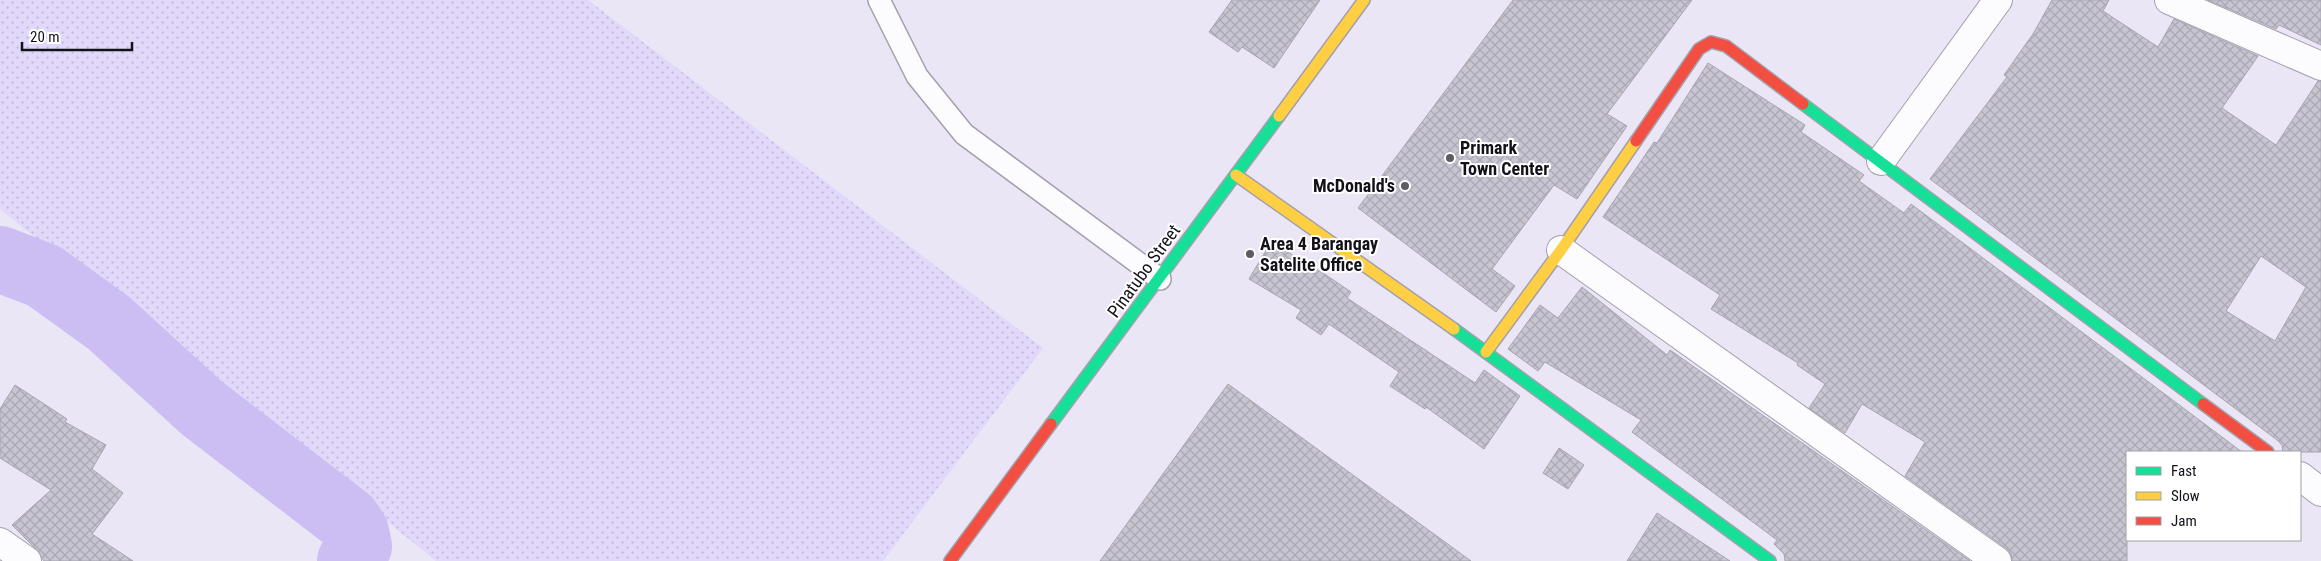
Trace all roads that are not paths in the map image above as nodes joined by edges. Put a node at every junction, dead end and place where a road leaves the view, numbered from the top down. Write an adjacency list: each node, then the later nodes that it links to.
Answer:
1 (879, 0): 9 (lane)
2 (1364, 0): 7 (street, Pinatubo Street)
3 (1998, 0): 6 (street)
4 (2170, 0): 5 (street)
5 (2321, 66)
6 (1881, 161): 8 (street); 11 (street)
7 (1236, 175): 9 (street, Pinatubo Street); 10 (street)
8 (1561, 250): 10 (street); 18 (street)
9 (1160, 279): 16 (street, Pinatubo Street)
10 (1486, 352): 17 (street)
11 (2267, 451)
12 (2301, 477): 13 (street)
13 (2321, 492)
14 (0, 542): 15 (street)
15 (27, 561)
16 (950, 561)
17 (1770, 561)
18 (1997, 561)

